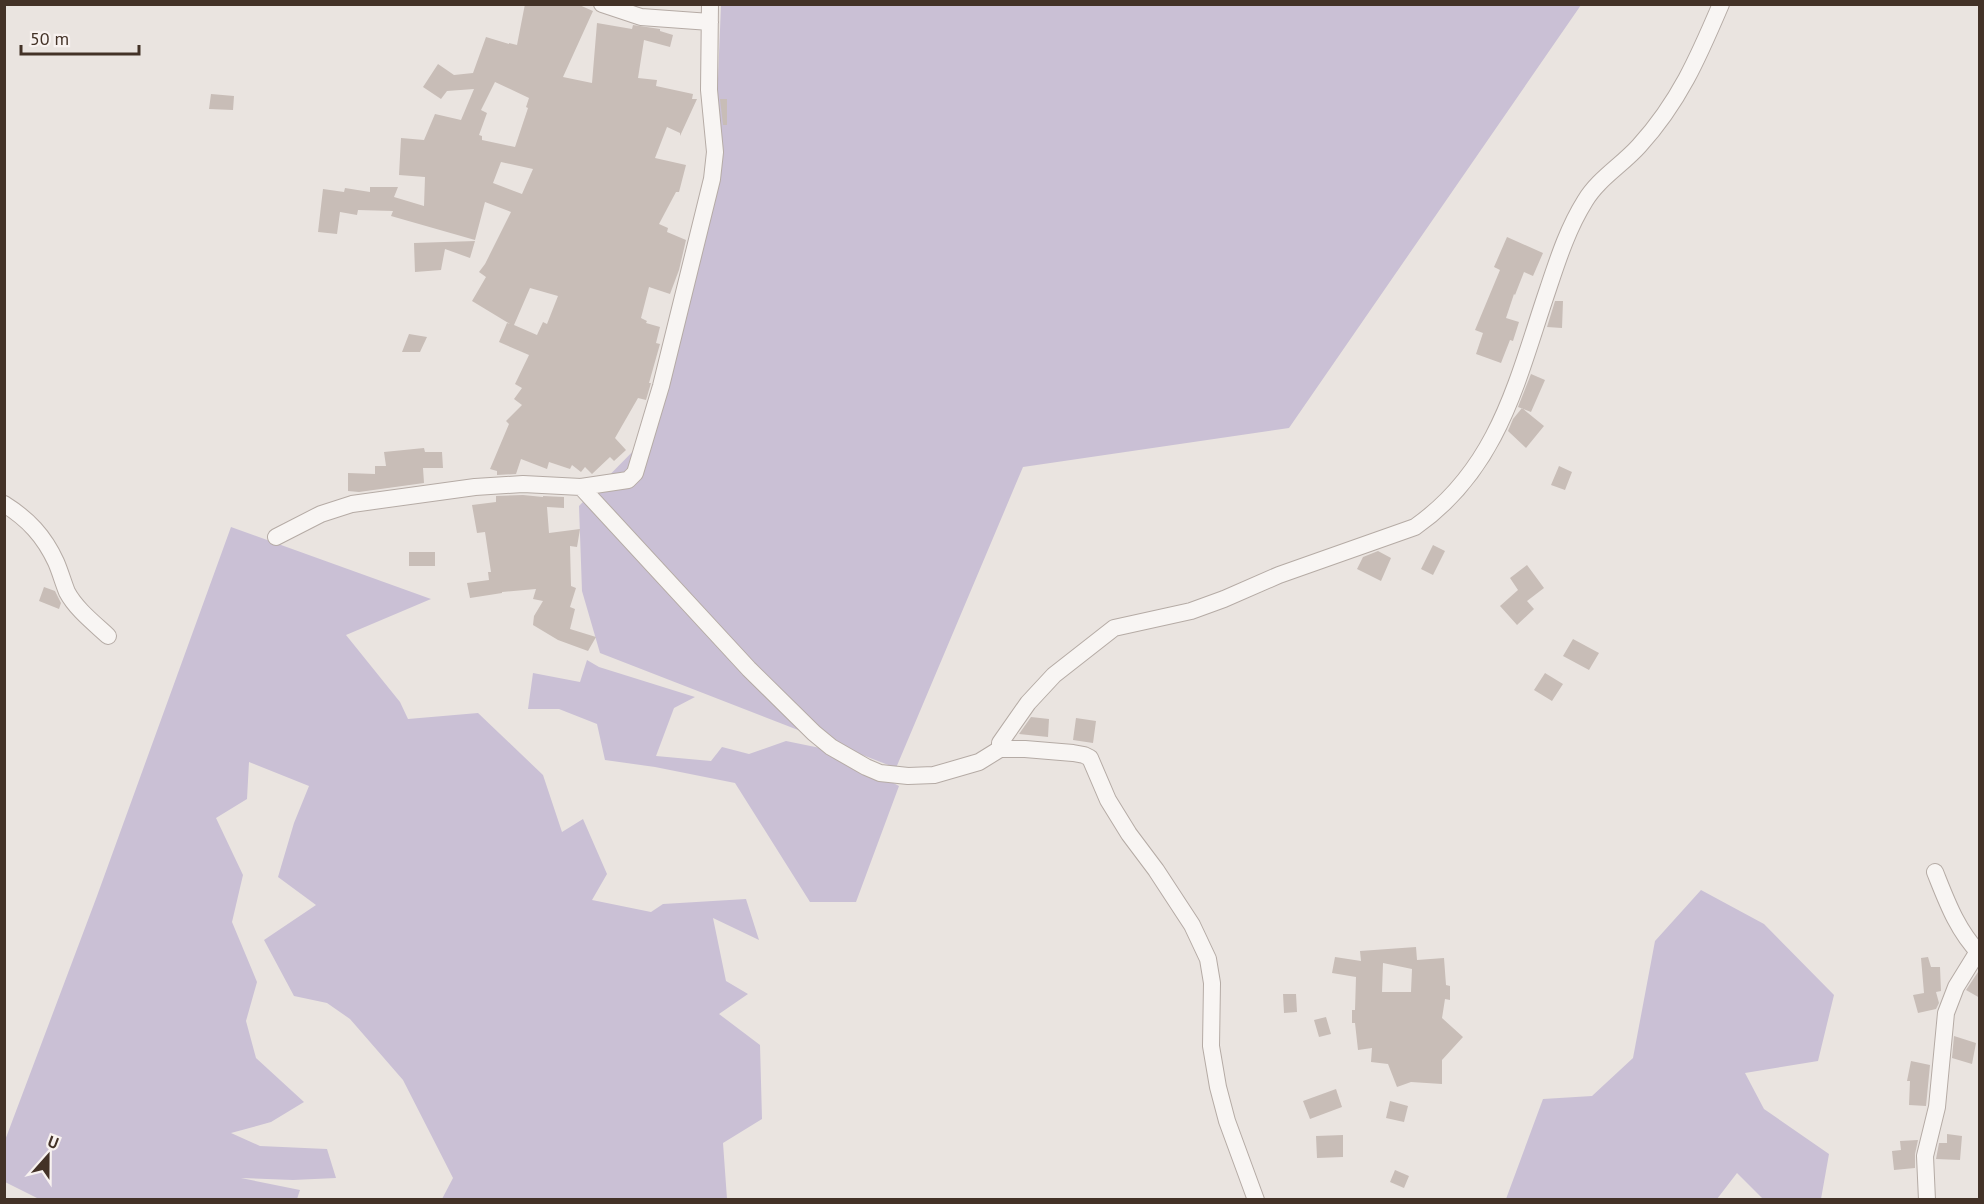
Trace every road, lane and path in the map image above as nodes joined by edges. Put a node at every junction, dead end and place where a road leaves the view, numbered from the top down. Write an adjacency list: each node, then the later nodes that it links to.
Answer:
1 (602, 4): 4 (street)
2 (710, 4): 4 (street)
3 (1721, 4): 9 (street)
4 (710, 22): 5 (street)
5 (582, 487): 7 (street); 9 (street)
6 (4, 504): 8 (street)
7 (276, 537)
8 (108, 636)
9 (1000, 749): 12 (street)
10 (1935, 872): 11 (street)
11 (1978, 953): 13 (street)
12 (1256, 1200)
13 (1927, 1200)

